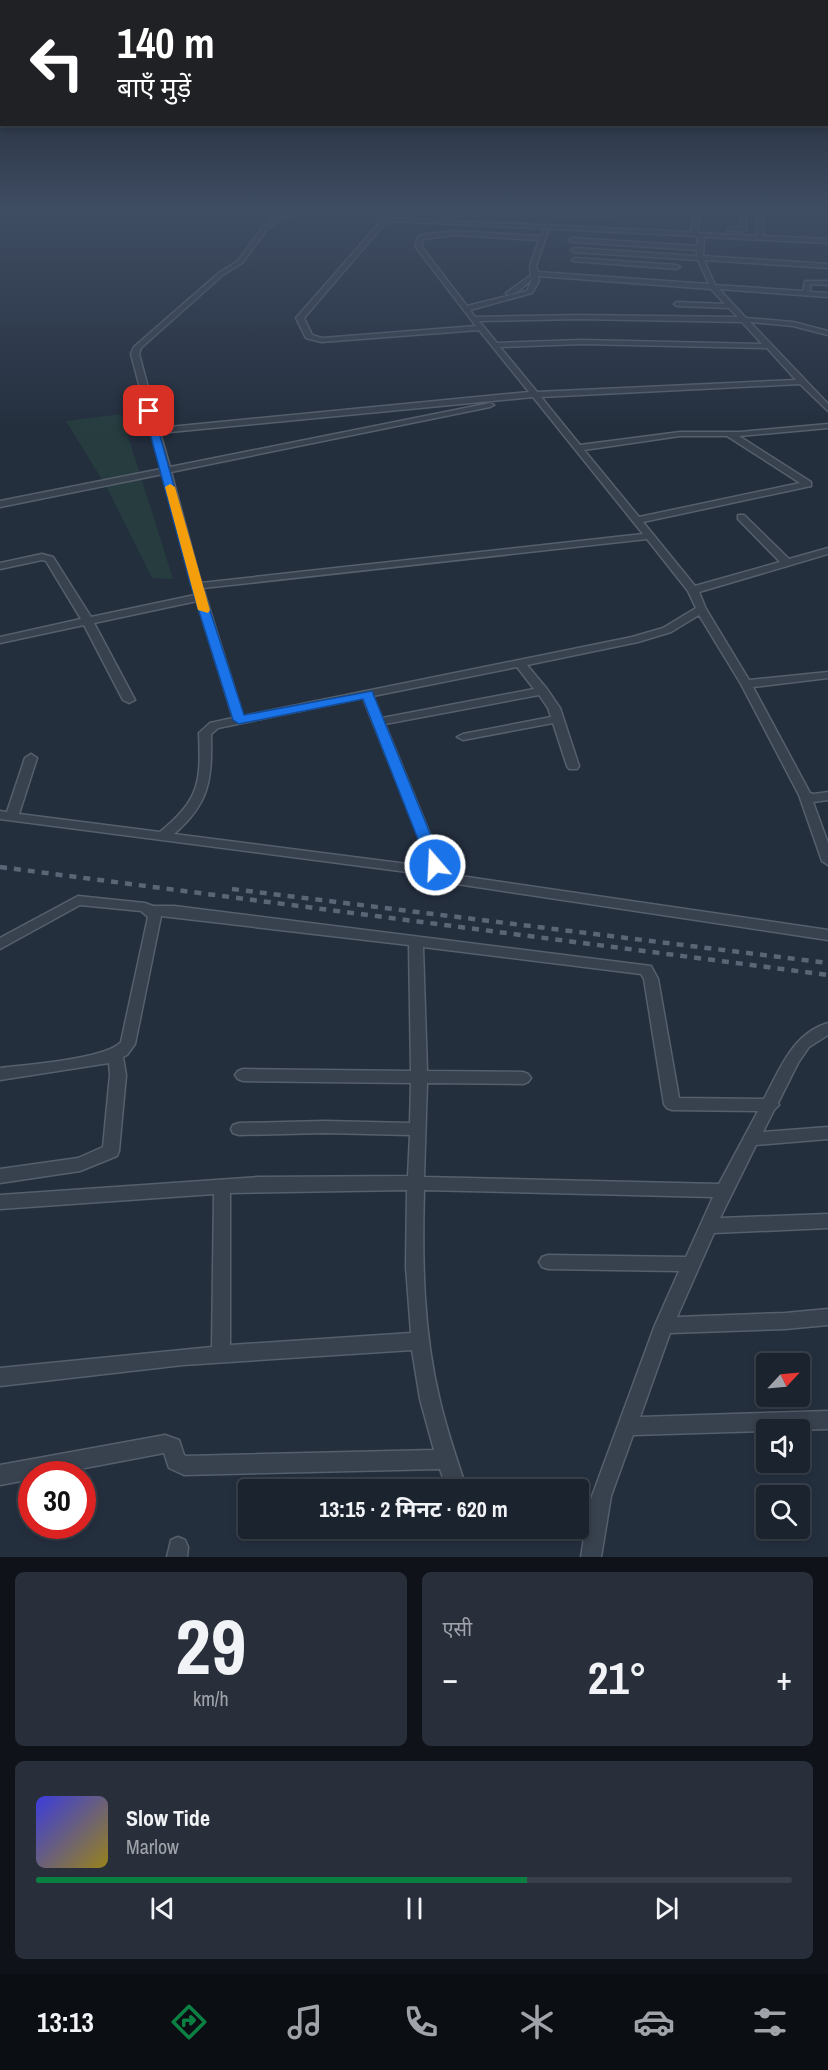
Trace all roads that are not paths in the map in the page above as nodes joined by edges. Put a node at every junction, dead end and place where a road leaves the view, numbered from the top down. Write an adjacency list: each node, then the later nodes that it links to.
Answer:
1 (211, 283): 24 (street)
2 (331, 283): 16 (street)
3 (445, 283): 12 (street)
4 (535, 283): 12 (street)
5 (654, 283): 8 (street)
6 (711, 283): 8 (street)
7 (807, 283): 9 (street)
8 (713, 287): 9 (street); 13 (street)
9 (806, 294): 10 (street)
10 (828, 295)
11 (677, 304): 13 (street)
12 (462, 305): 14 (street)
13 (731, 306): 15 (street)
14 (473, 319): 15 (street); 16 (street)
15 (744, 320): 17 (street); 19 (street)
16 (481, 328): 18 (street)
17 (828, 333)
18 (494, 345): 19 (street); 21 (street)
19 (767, 346): 20 (street)
20 (801, 382): 21 (street); 22 (street)
21 (536, 395): 24 (street); 26 (street); 27 (street)
22 (828, 409)
23 (828, 426): 25 (street)
24 (153, 431): 27 (street)
25 (729, 434): 26 (street); 30 (street)
26 (578, 448): 30 (street)
27 (166, 471): 28 (street); 36 (street)
28 (0, 504)
29 (741, 518): 33 (street)
30 (638, 520): 31 (street)
31 (650, 536): 35 (street); 36 (street)
32 (828, 551): 33 (street)
33 (787, 563): 35 (street)
34 (0, 566): 38 (street)
35 (693, 590): 37 (street)
36 (198, 591): 38 (street); 47 (street)
37 (701, 609): 40 (street); 42 (street)
38 (87, 620): 39 (street); 45 (street)
39 (0, 640)
40 (520, 663): 43 (street); 44 (street)
41 (828, 675): 42 (street)
42 (746, 684): 52 (street)
43 (543, 690): 46 (street); 48 (street)
44 (367, 694): 47 (street); 48 (street)
45 (129, 700)
46 (558, 719): 49 (street); 51 (street)
47 (239, 720): 55 (street)
48 (379, 722): 57 (street)
49 (462, 737)
50 (31, 758): 54 (street)
51 (573, 766)
52 (805, 795): 53 (street); 56 (street)
53 (828, 795)
54 (6, 815): 55 (street)
55 (162, 837): 57 (street)
56 (828, 861)
57 (431, 869): 59 (street)
58 (151, 911): 60 (street); 61 (street); 63 (street)
59 (828, 935)
60 (416, 942): 66 (street); 68 (street)
61 (0, 944)
62 (828, 1028): 68 (street)
63 (115, 1056): 64 (street); 73 (street)
64 (0, 1074)
65 (243, 1075): 66 (street)
66 (418, 1078): 67 (street); 70 (street)
67 (523, 1078)
68 (771, 1105): 72 (street)
69 (239, 1129): 70 (street)
70 (418, 1129): 74 (street)
71 (828, 1133): 72 (street)
72 (753, 1139): 76 (street)
73 (0, 1176)
74 (415, 1183): 75 (street); 76 (street); 84 (street)
75 (222, 1186): 77 (street); 85 (street)
76 (723, 1191): 79 (street)
77 (0, 1202)
78 (828, 1221): 79 (street)
79 (707, 1226): 81 (street)
80 (548, 1262): 81 (street)
81 (689, 1264): 83 (street)
82 (828, 1317): 83 (street)
83 (664, 1325): 88 (street)
84 (418, 1341): 85 (street); 89 (street)
85 (221, 1354): 86 (street)
86 (0, 1377)
87 (828, 1420): 88 (street)
88 (626, 1426): 92 (street)
89 (445, 1459): 90 (street); 91 (street)
90 (0, 1474)
91 (453, 1479)
92 (589, 1507)
93 (589, 1525): 94 (street)
94 (591, 1557)

